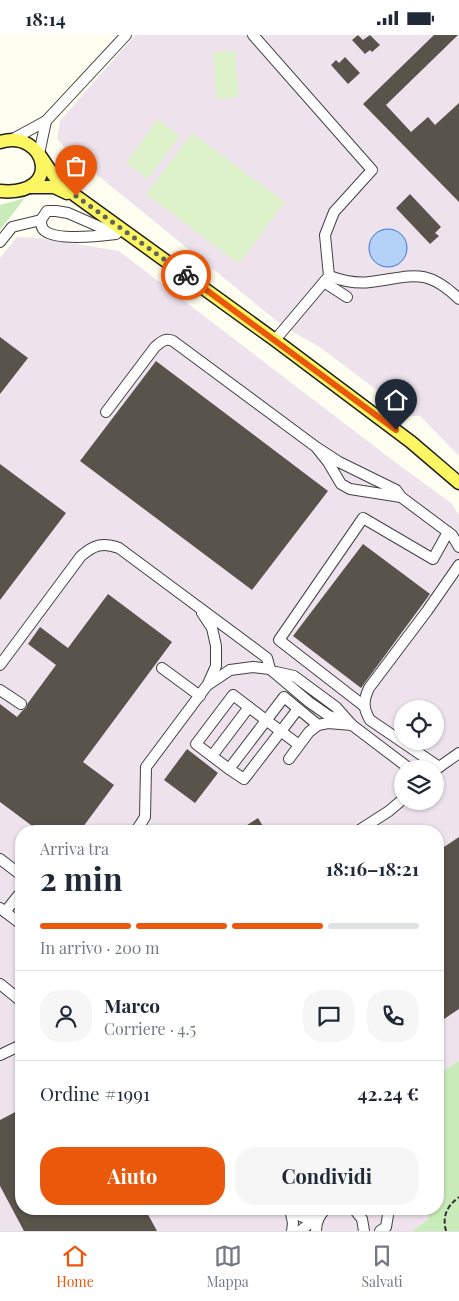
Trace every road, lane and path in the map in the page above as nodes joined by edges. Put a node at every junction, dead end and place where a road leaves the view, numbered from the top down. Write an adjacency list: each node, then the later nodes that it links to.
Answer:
1 (126, 35): 3 (street)
2 (253, 35): 13 (street)
3 (46, 121): 5 (street); 6 (street)
4 (0, 130): 5 (main road)
5 (6, 140): 6 (main road)
6 (38, 154): 7 (main road); 9 (main road)
7 (31, 187): 8 (main road); 9 (main road)
8 (0, 191)
9 (76, 196): 11 (main road)
10 (41, 220): 11 (street); 11 (street); 12 (street)
11 (119, 231): 16 (main road)
12 (0, 242)
13 (326, 279): 14 (street); 15 (street); 16 (street)
14 (347, 297)
15 (459, 299)
16 (276, 340): 19 (main road)
17 (106, 412): 18 (street)
18 (316, 447): 20 (street); 20 (street)
19 (459, 483)
20 (401, 497): 21 (street)
21 (448, 532): 22 (street); 32 (street)
22 (459, 547)
23 (459, 565): 32 (street)
24 (199, 607): 25 (street); 27 (street); 28 (street)
25 (0, 665)
26 (162, 668): 30 (street)
27 (273, 670): 28 (street); 37 (street)
28 (208, 684): 30 (street)
29 (0, 690): 31 (street)
30 (200, 696): 48 (street)
31 (21, 704)
32 (364, 706): 44 (street)
33 (249, 707): 35 (street); 41 (street); 41 (street)
34 (298, 709): 35 (street); 36 (street); 38 (street)
35 (266, 720): 38 (street); 46 (street)
36 (318, 725): 37 (street); 39 (street)
37 (352, 725): 43 (street)
38 (281, 731): 39 (street); 46 (street)
39 (299, 745): 42 (street)
40 (459, 753): 45 (street)
41 (212, 756): 46 (street)
42 (289, 759)
43 (398, 760)
44 (425, 760)
45 (444, 764)
46 (229, 769)
47 (394, 807): 49 (street)
48 (140, 825)
49 (367, 825)
50 (0, 859): 51 (street)
51 (15, 870)
52 (15, 898): 53 (street)
53 (3, 910): 54 (street)
54 (15, 919)
55 (0, 984): 56 (street)
56 (15, 996)
57 (15, 1048): 58 (street)
58 (0, 1055)
59 (459, 1197): 72 (path)
60 (292, 1215): 67 (street)
61 (297, 1215): 62 (street)
62 (314, 1215)
63 (319, 1215): 68 (street)
64 (321, 1215): 69 (street)
65 (359, 1215): 70 (street)
66 (388, 1215): 71 (street)
67 (292, 1231)
68 (300, 1231)
69 (316, 1231)
70 (364, 1231)
71 (380, 1231)
72 (446, 1231)

